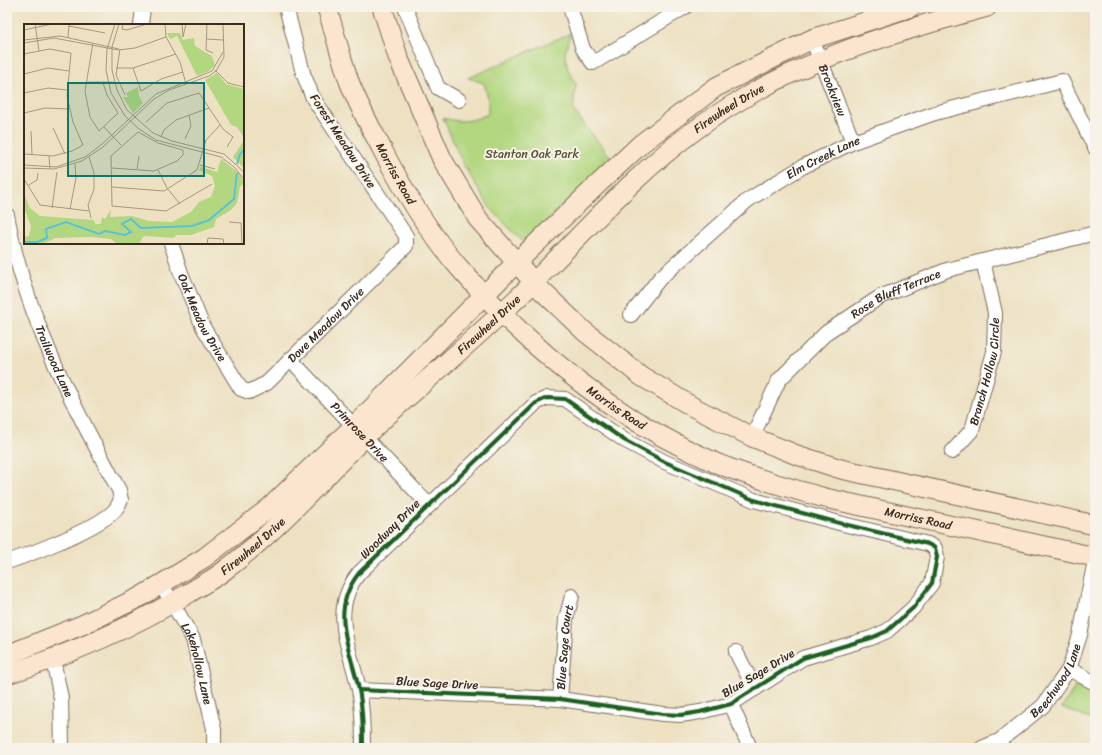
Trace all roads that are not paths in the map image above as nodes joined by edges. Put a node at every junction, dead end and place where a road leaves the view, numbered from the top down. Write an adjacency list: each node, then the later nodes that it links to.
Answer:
1 (143, 7): 11 (street)
2 (286, 7): 20 (street, Forest Meadow Drive)
3 (327, 7): 24 (street, Morriss Road)
4 (382, 7): 22 (street)
5 (404, 7): 14 (street)
6 (570, 7): 7 (street)
7 (685, 7)
8 (911, 7): 12 (street, Firewheel Drive)
9 (987, 7): 10 (street, Firewheel Drive)
10 (960, 11): 13 (street, Firewheel Drive)
11 (142, 24)
12 (812, 39): 13 (street, Brookview); 22 (street, Firewheel Drive)
13 (820, 60): 15 (street, Brookview); 23 (street, Firewheel Drive)
14 (459, 100)
15 (853, 142): 16 (street, Elm Creek Lane); 26 (street, Elm Creek Lane)
16 (1095, 148)
17 (7, 215): 37 (street, Trailwood Lane)
18 (1095, 233): 21 (street, Rose Bluff Terrace)
19 (171, 244): 28 (street, Oak Meadow Drive)
20 (406, 246): 27 (street, Dove Meadow Drive)
21 (983, 261): 31 (street, Rose Bluff Terrace); 32 (street, Branch Hollow Circle)
22 (516, 263): 23 (street); 24 (street, Firewheel Drive)
23 (534, 283): 25 (street, Firewheel Drive); 31 (street)
24 (485, 295): 25 (street, Morriss Road); 30 (street, Firewheel Drive)
25 (502, 312): 30 (street, Firewheel Drive); 35 (street, Morriss Road)
26 (631, 315)
27 (290, 359): 28 (street, Dove Meadow Drive); 30 (street, Primrose Drive)
28 (241, 389)
29 (574, 406): 33 (street, Woodway Drive); 47 (street, Blue Sage Drive)
30 (360, 431): 33 (street, Primrose Drive); 38 (street, Firewheel Drive); 40 (street, Firewheel Drive)
31 (752, 437): 34 (street)
32 (952, 452)
33 (429, 505): 48 (street, Woodway Drive)
34 (1095, 525)
35 (1095, 556)
36 (1095, 561): 44 (street, Beechwood Lane)
37 (7, 562)
38 (162, 585): 40 (street, Lakehollow Lane); 42 (street, Firewheel Drive)
39 (572, 596): 49 (street, Blue Sage Court)
40 (173, 603): 43 (street, Firewheel Drive); 52 (street, Lakehollow Lane)
41 (736, 652): 47 (street)
42 (7, 655)
43 (53, 660): 45 (street, Firewheel Drive); 51 (street)
44 (1069, 669): 46 (street); 55 (street, Beechwood Lane)
45 (7, 674)
46 (1095, 683)
47 (755, 689): 50 (street, Blue Sage Drive)
48 (360, 690): 49 (street, Blue Sage Drive); 53 (street, Woodway Drive)
49 (560, 699): 50 (street, Blue Sage Drive)
50 (731, 704): 54 (street)
51 (62, 748)
52 (214, 748)
53 (363, 748)
54 (750, 748)
55 (982, 748)

